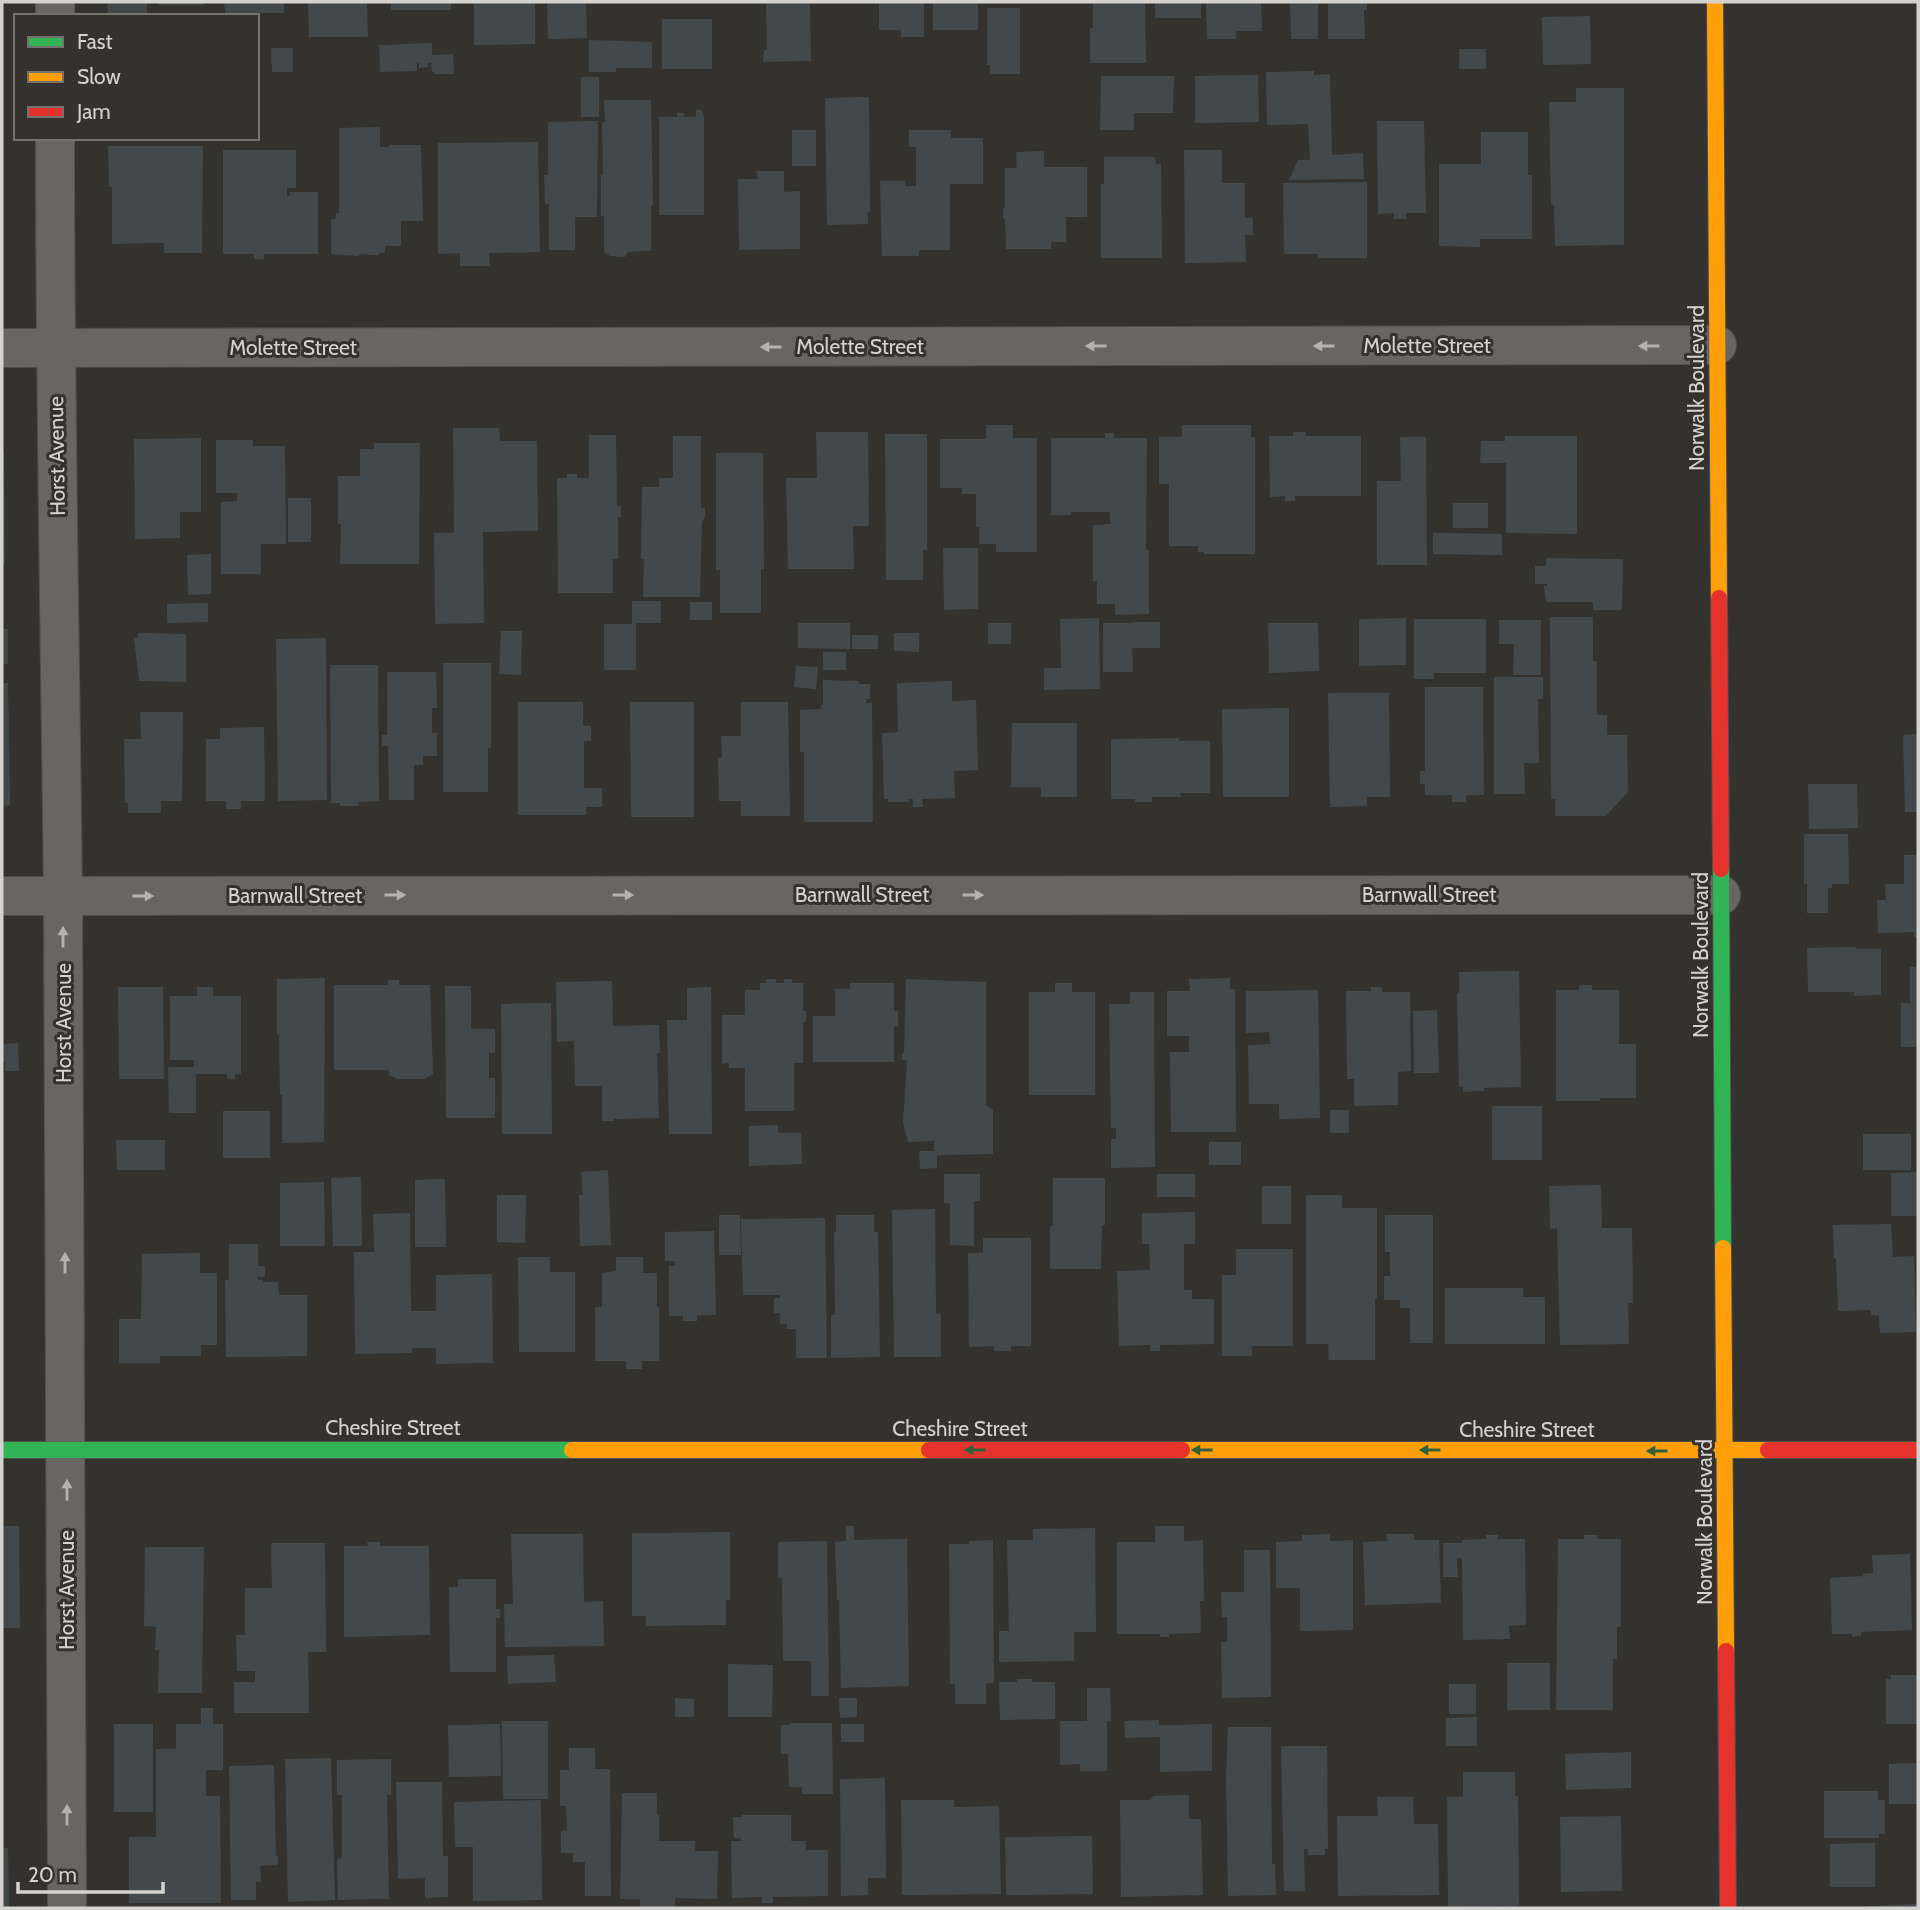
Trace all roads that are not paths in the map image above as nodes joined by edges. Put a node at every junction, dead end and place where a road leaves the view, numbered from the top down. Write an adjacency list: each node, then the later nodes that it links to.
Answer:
1 (1715, 2): 3 (street, Norwalk Boulevard)
2 (55, 140): 5 (street, Horst Avenue)
3 (1717, 345): 5 (street, Molette Street, one-way to 5); 6 (street, Norwalk Boulevard)
4 (2, 348): 5 (street, Molette Street)
5 (55, 348): 8 (street, Horst Avenue)
6 (1721, 895): 8 (street, Barnwall Street, one-way to 6); 12 (street, Norwalk Boulevard)
7 (2, 896): 8 (street, Barnwall Street)
8 (63, 896): 9 (street, Horst Avenue, one-way to 8)
9 (67, 1449): 10 (street, Cheshire Street); 12 (street, Cheshire Street, one-way to 9); 13 (street, Horst Avenue, one-way to 9)
10 (2, 1450)
11 (1918, 1450): 12 (street, Cheshire Street)
12 (1726, 1451): 14 (street, Norwalk Boulevard)
13 (67, 1908)
14 (1728, 1908)

